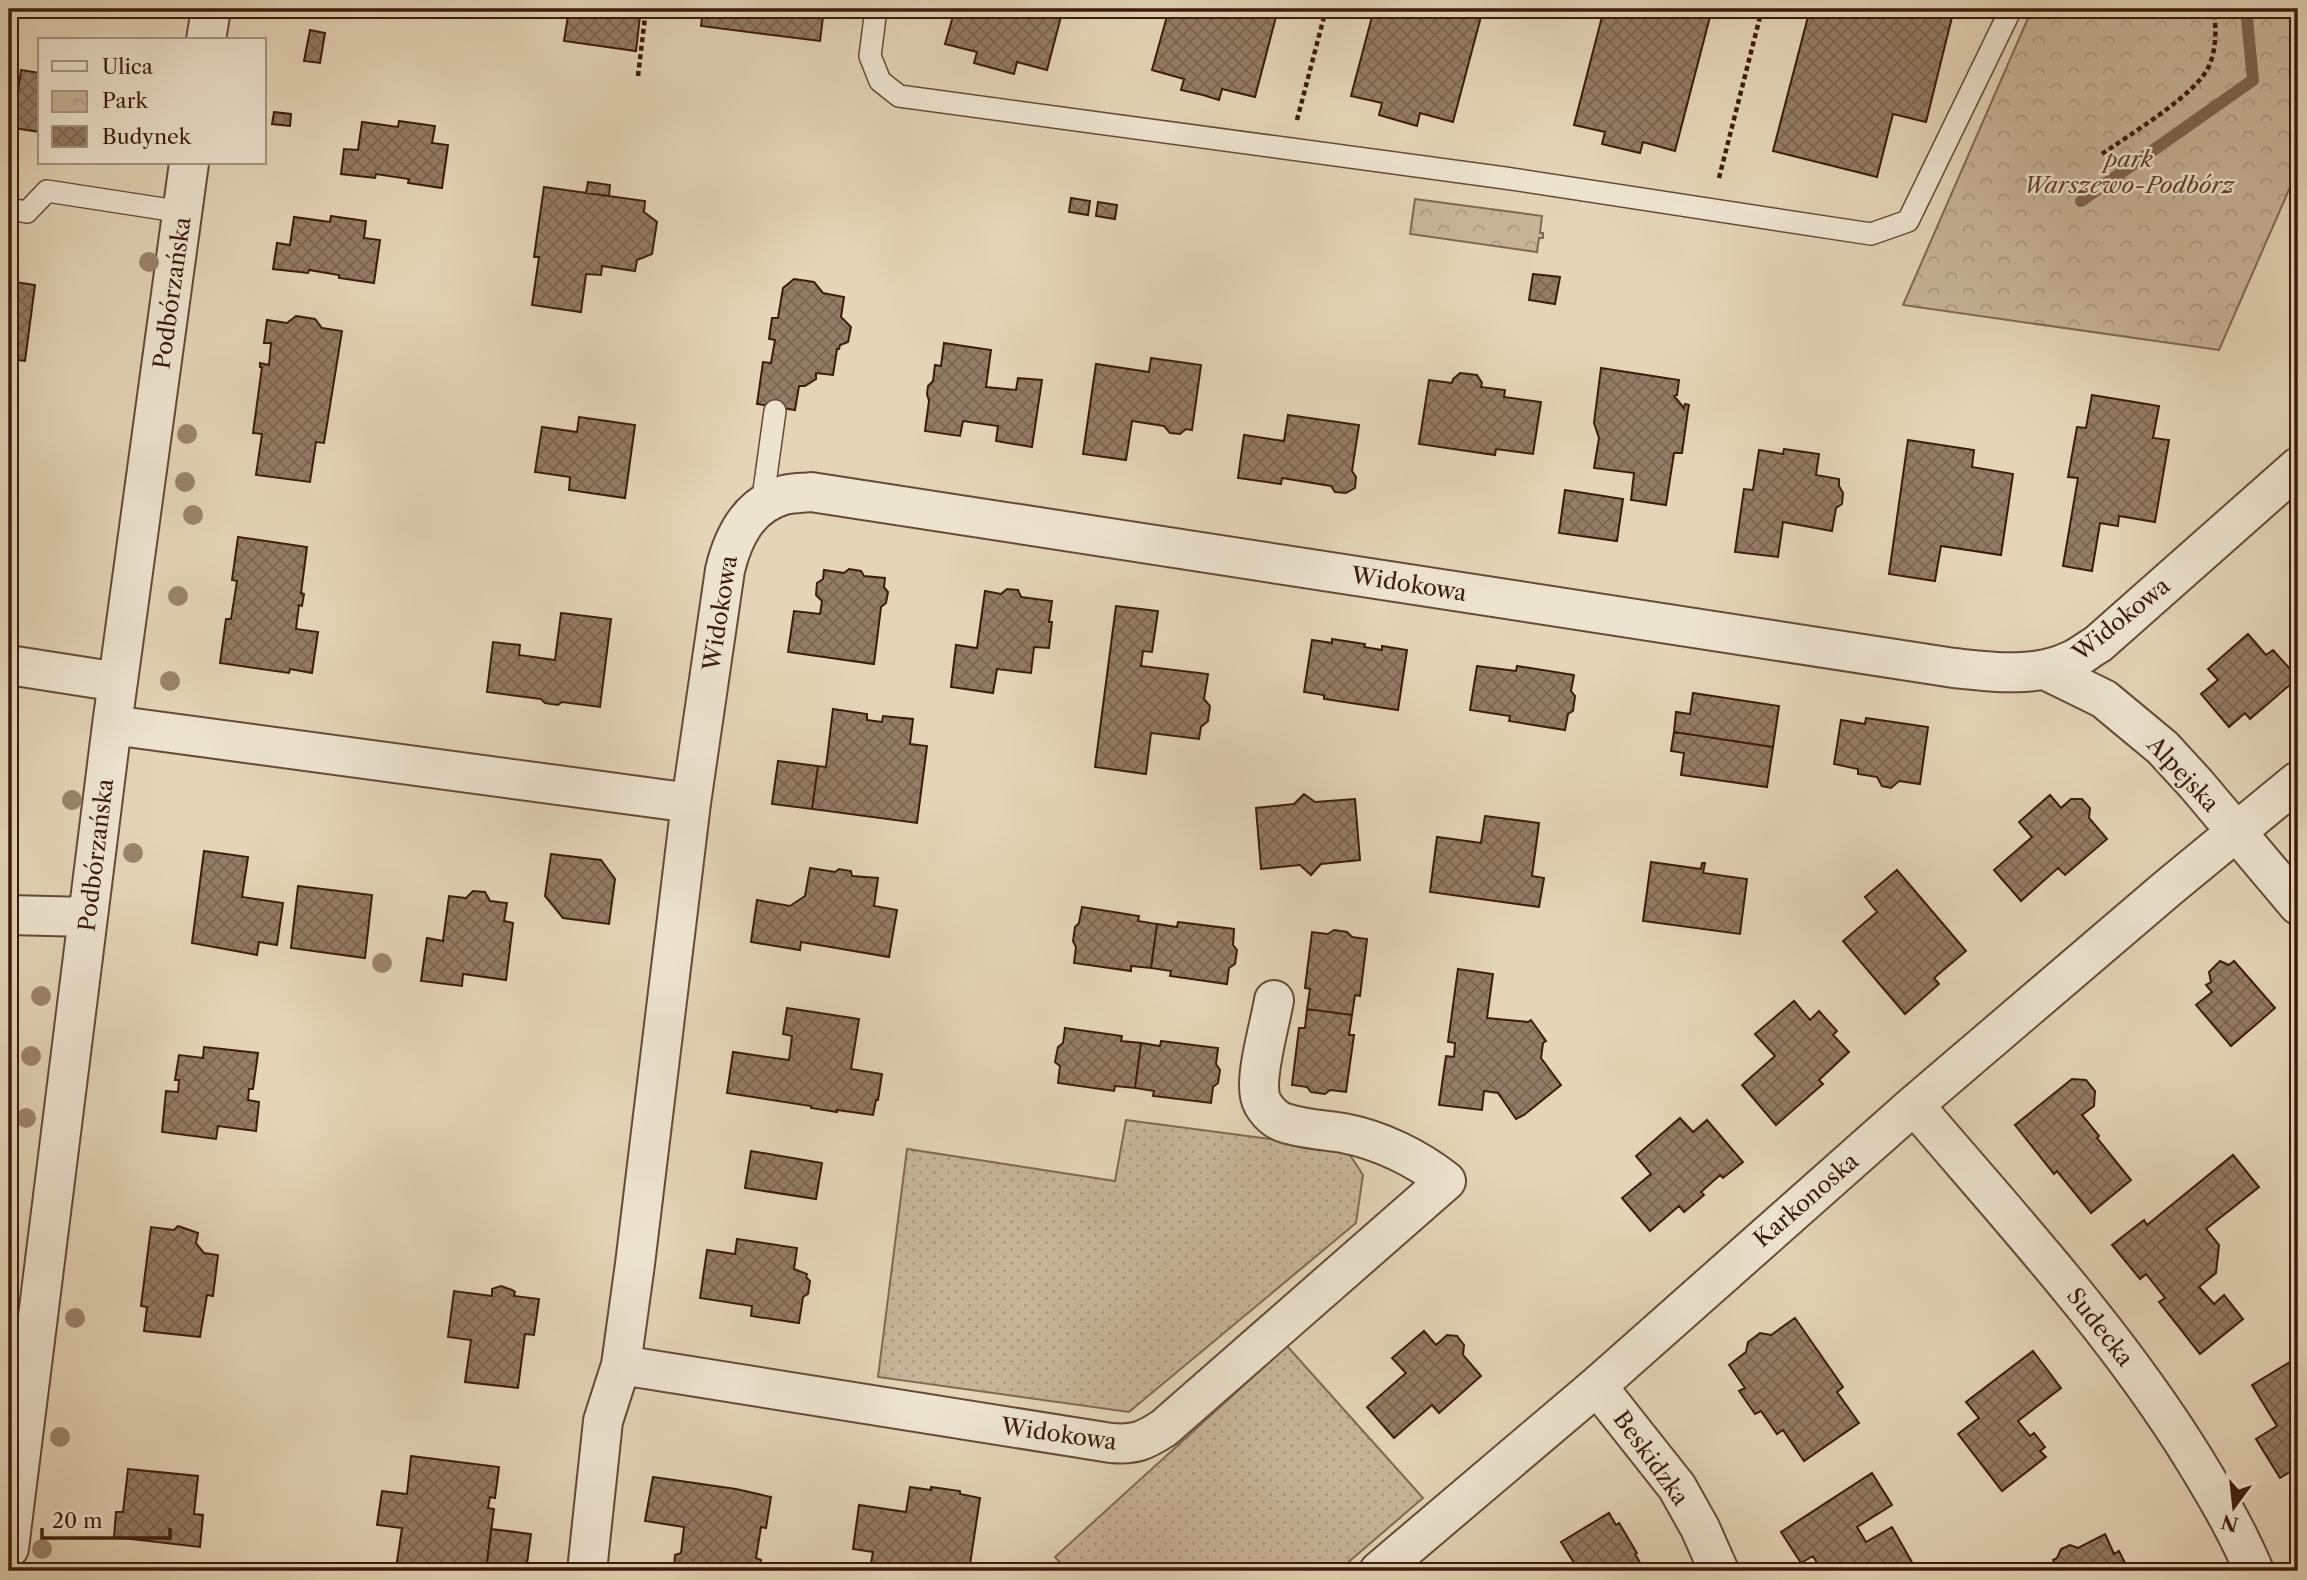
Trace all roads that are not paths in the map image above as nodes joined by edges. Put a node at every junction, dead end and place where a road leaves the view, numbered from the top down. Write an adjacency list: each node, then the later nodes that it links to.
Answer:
1 (211, 9): 4 (street)
2 (876, 9): 3 (lane)
3 (2011, 9)
4 (206, 38)
5 (190, 164): 7 (street, Podbórzańska)
6 (9, 209): 7 (lane)
7 (183, 212): 13 (street, Podbórzańska)
8 (775, 411): 10 (lane)
9 (2298, 467): 12 (street, Widokowa)
10 (762, 505): 12 (street, Widokowa); 16 (street, Widokowa)
11 (9, 666): 13 (street)
12 (2045, 670): 17 (street, Alpejska)
13 (118, 682): 14 (street, Podbórzańska)
14 (112, 725): 16 (street); 20 (street, Podbórzańska)
15 (2298, 781): 17 (street, Karkonoska)
16 (691, 803): 23 (street, Widokowa)
17 (2235, 832): 18 (street, Alpejska); 22 (street, Karkonoska)
18 (2298, 905)
19 (9, 915): 20 (street)
20 (88, 917): 25 (street, Podbórzańska)
21 (1274, 1000): 23 (street, Widokowa)
22 (1914, 1105): 24 (street, Karkonoska); 29 (street, Sudecka)
23 (621, 1366): 26 (street, Widokowa)
24 (1597, 1386): 27 (street, Karkonoska); 28 (street, Beskidzka)
25 (9, 1548)
26 (587, 1571)
27 (1379, 1571)
28 (1719, 1571)
29 (2255, 1571)

